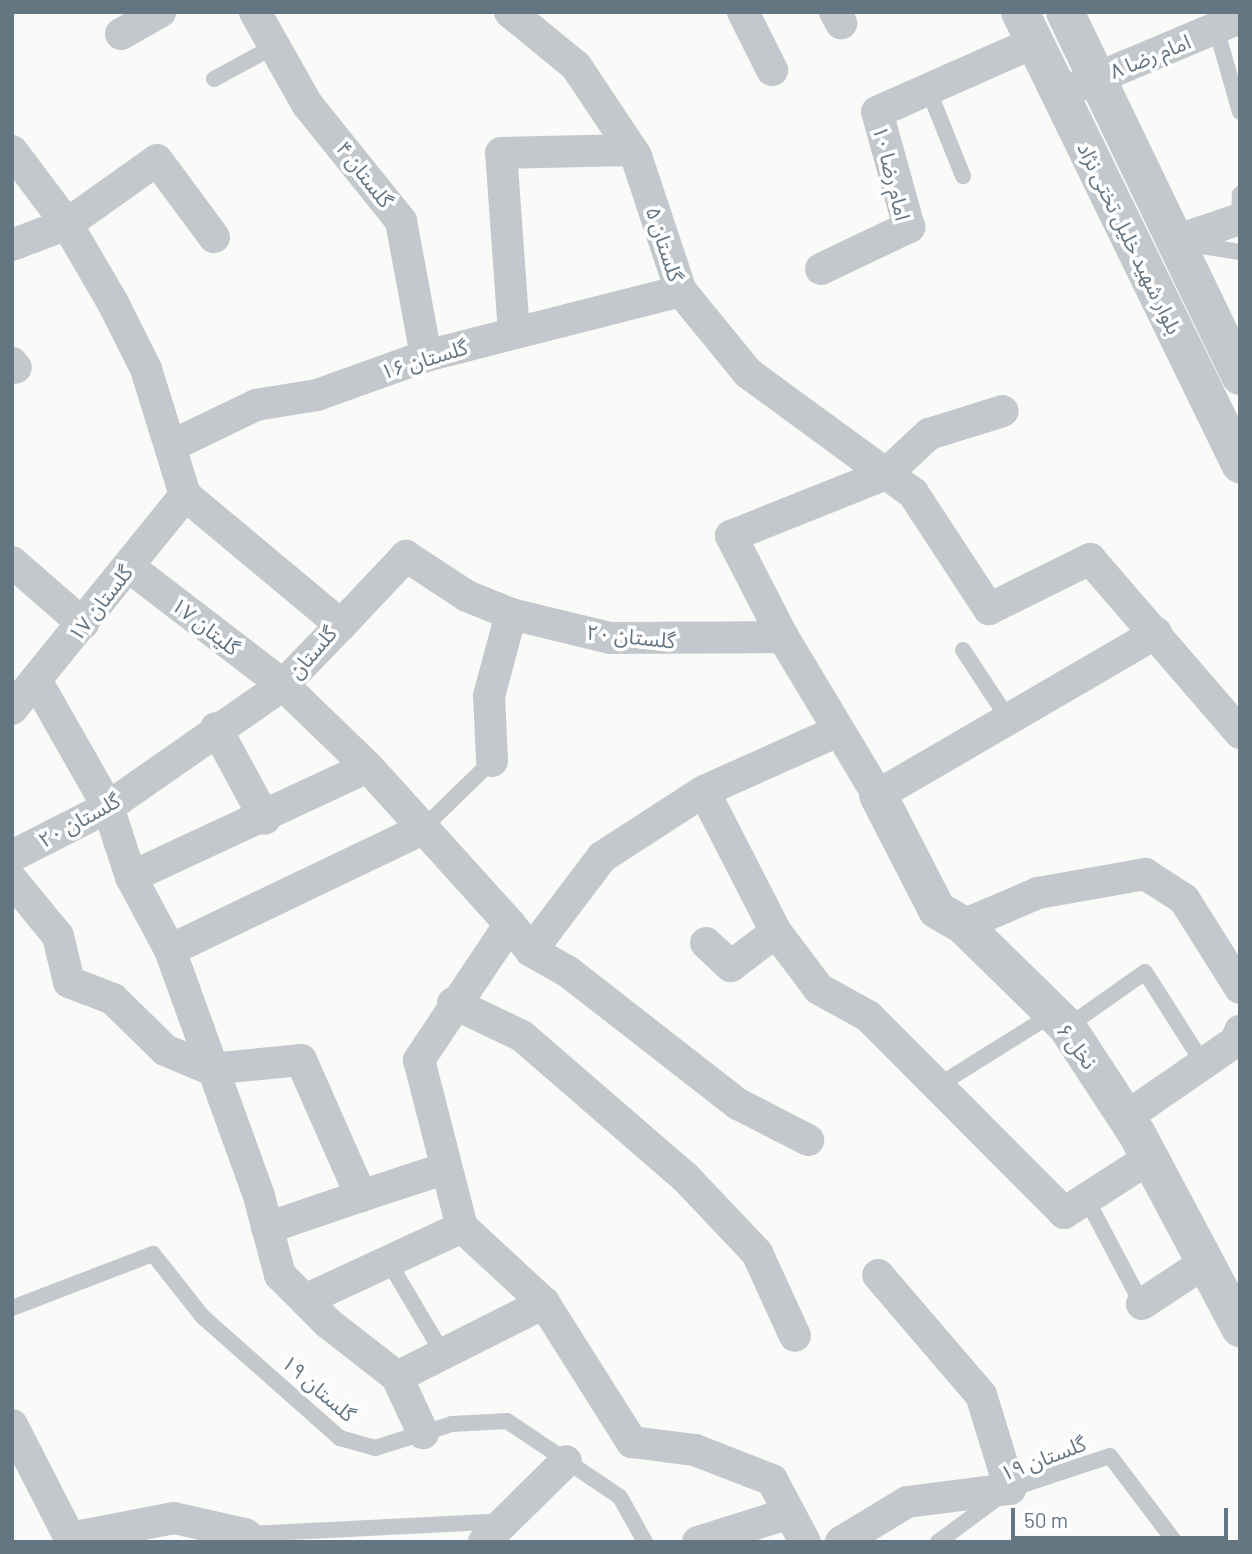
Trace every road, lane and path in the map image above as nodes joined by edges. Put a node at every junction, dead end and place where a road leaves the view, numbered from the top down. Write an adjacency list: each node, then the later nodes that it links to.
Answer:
1 (160, 12): 8 (street)
2 (255, 12): 9 (street, گلستان ۴)
3 (510, 12): 16 (street, گلستان ۵)
4 (743, 12): 10 (street)
5 (1065, 12): 11 (street, بلوار شهید خلیل تختی نژاد)
6 (1228, 23): 11 (street, امام رضا ۸); 15 (lane)
7 (1028, 27): 13 (street, امام رضا ۱۰); 14 (street, بلوار شهید خلیل تختی نژاد)
8 (121, 34)
9 (274, 47): 12 (lane); 29 (street, گلستان ۴)
10 (772, 70)
11 (1097, 77): 14 (street, امام رضا ۸); 23 (street, بلوار شهید خلیل تختی نژاد)
12 (214, 79)
13 (928, 89): 18 (lane); 26 (street, امام رضا ۱۰)
14 (1059, 94): 33 (street, بلوار شهید خلیل تختی نژاد)
15 (1240, 112)
16 (632, 150): 27 (street, گلستان ۵); 28 (street)
17 (12, 151): 21 (street)
18 (963, 176)
19 (1240, 194): 20 (lane)
20 (1239, 219): 23 (street)
21 (67, 224): 22 (street); 24 (street); 32 (street)
22 (214, 237)
23 (1175, 241): 25 (lane); 30 (street, بلوار شهید خلیل تختی نژاد)
24 (12, 244)
25 (1240, 252)
26 (821, 269)
27 (681, 291): 28 (street, گلستان ۱۶); 34 (street, گلستان ۵)
28 (514, 333): 29 (street, گلستان ۱۶)
29 (426, 356): 32 (street, گلستان ۱۶)
30 (1240, 376)
31 (1003, 411): 34 (street)
32 (173, 445): 35 (street)
33 (1240, 464)
34 (886, 474): 41 (street, گلستان ۵); 42 (street)
35 (185, 495): 37 (street, گلستان ۱۷); 40 (street, گلستان)
36 (14, 566): 39 (street)
37 (129, 567): 39 (street, گلستان ۱۷); 45 (street, گلیتان ۱۷)
38 (511, 614): 40 (street, گلستان ۲۰); 42 (street, گلستان ۲۰); 51 (street)
39 (83, 624): 44 (street, گلستان ۱۷)
40 (341, 625): 45 (street, گلستان)
41 (1156, 633): 47 (street); 50 (street)
42 (783, 637): 49 (street)
43 (963, 650): 47 (lane)
44 (37, 682): 46 (street, گلستان ۱۷); 55 (street)
45 (283, 685): 48 (street, گلستان ۲۰); 52 (street, گلستان)
46 (12, 709)
47 (1009, 720): 54 (street)
48 (216, 728): 55 (street, گلستان ۲۰); 56 (street)
49 (838, 731): 53 (street); 54 (street)
50 (1240, 733)
51 (492, 761): 57 (lane)
52 (368, 767): 56 (street); 57 (street, گلستان)
53 (704, 791): 63 (street); 66 (street)
54 (878, 795): 62 (street, نخل ۶)
55 (108, 807): 58 (street, گلستان ۲۰); 59 (street)
56 (265, 819): 59 (street)
57 (420, 830): 61 (street, گلستان); 65 (street)
58 (12, 856)
59 (131, 877): 65 (street)
60 (12, 880): 72 (street)
61 (510, 924): 66 (street, گلستان); 68 (street)
62 (963, 925): 67 (street); 69 (street, نخل ۶)
63 (776, 932): 64 (street); 73 (street)
64 (706, 943)
65 (170, 950): 72 (street)
66 (531, 951): 75 (street)
67 (1240, 988)
68 (453, 1003): 77 (street); 90 (street)
69 (1059, 1021): 71 (lane); 73 (lane); 74 (street, نخل ۶)
70 (1240, 1031): 71 (street)
71 (1203, 1063): 74 (street)
72 (210, 1069): 78 (street); 81 (street)
73 (939, 1085): 79 (street)
74 (1126, 1117): 76 (street, نخل ۶)
75 (808, 1140)
76 (1148, 1159): 79 (street); 83 (street, نخل ۶)
77 (446, 1168): 78 (street); 80 (street)
78 (361, 1196): 81 (street)
79 (1086, 1198): 87 (lane)
80 (462, 1227): 82 (street); 86 (street)
81 (267, 1228): 85 (street)
82 (387, 1259): 85 (street); 91 (lane)
83 (1203, 1264): 87 (street); 89 (street, نخل ۶)
84 (878, 1275): 96 (street)
85 (305, 1300): 92 (street)
86 (544, 1303): 91 (street); 97 (street)
87 (1142, 1304)
88 (12, 1308): 94 (lane, گلستان ۱۹)
89 (1240, 1328)
90 (795, 1336)
91 (442, 1352): 92 (street)
92 (397, 1377): 94 (street)
93 (12, 1425): 100 (street)
94 (423, 1433): 95 (lane, گلستان ۱۹)
95 (566, 1461): 98 (street); 101 (lane, گلستان ۱۹)
96 (1010, 1489): 104 (street); 105 (lane, گلستان ۱۹); 106 (lane, گلستان ۱۹)
97 (790, 1513): 102 (street); 103 (street)
98 (495, 1531): 99 (lane)
99 (250, 1538): 100 (street)
100 (71, 1540)
101 (645, 1542)
102 (698, 1542)
103 (804, 1542)
104 (841, 1542)
105 (938, 1542)
106 (1175, 1542)

